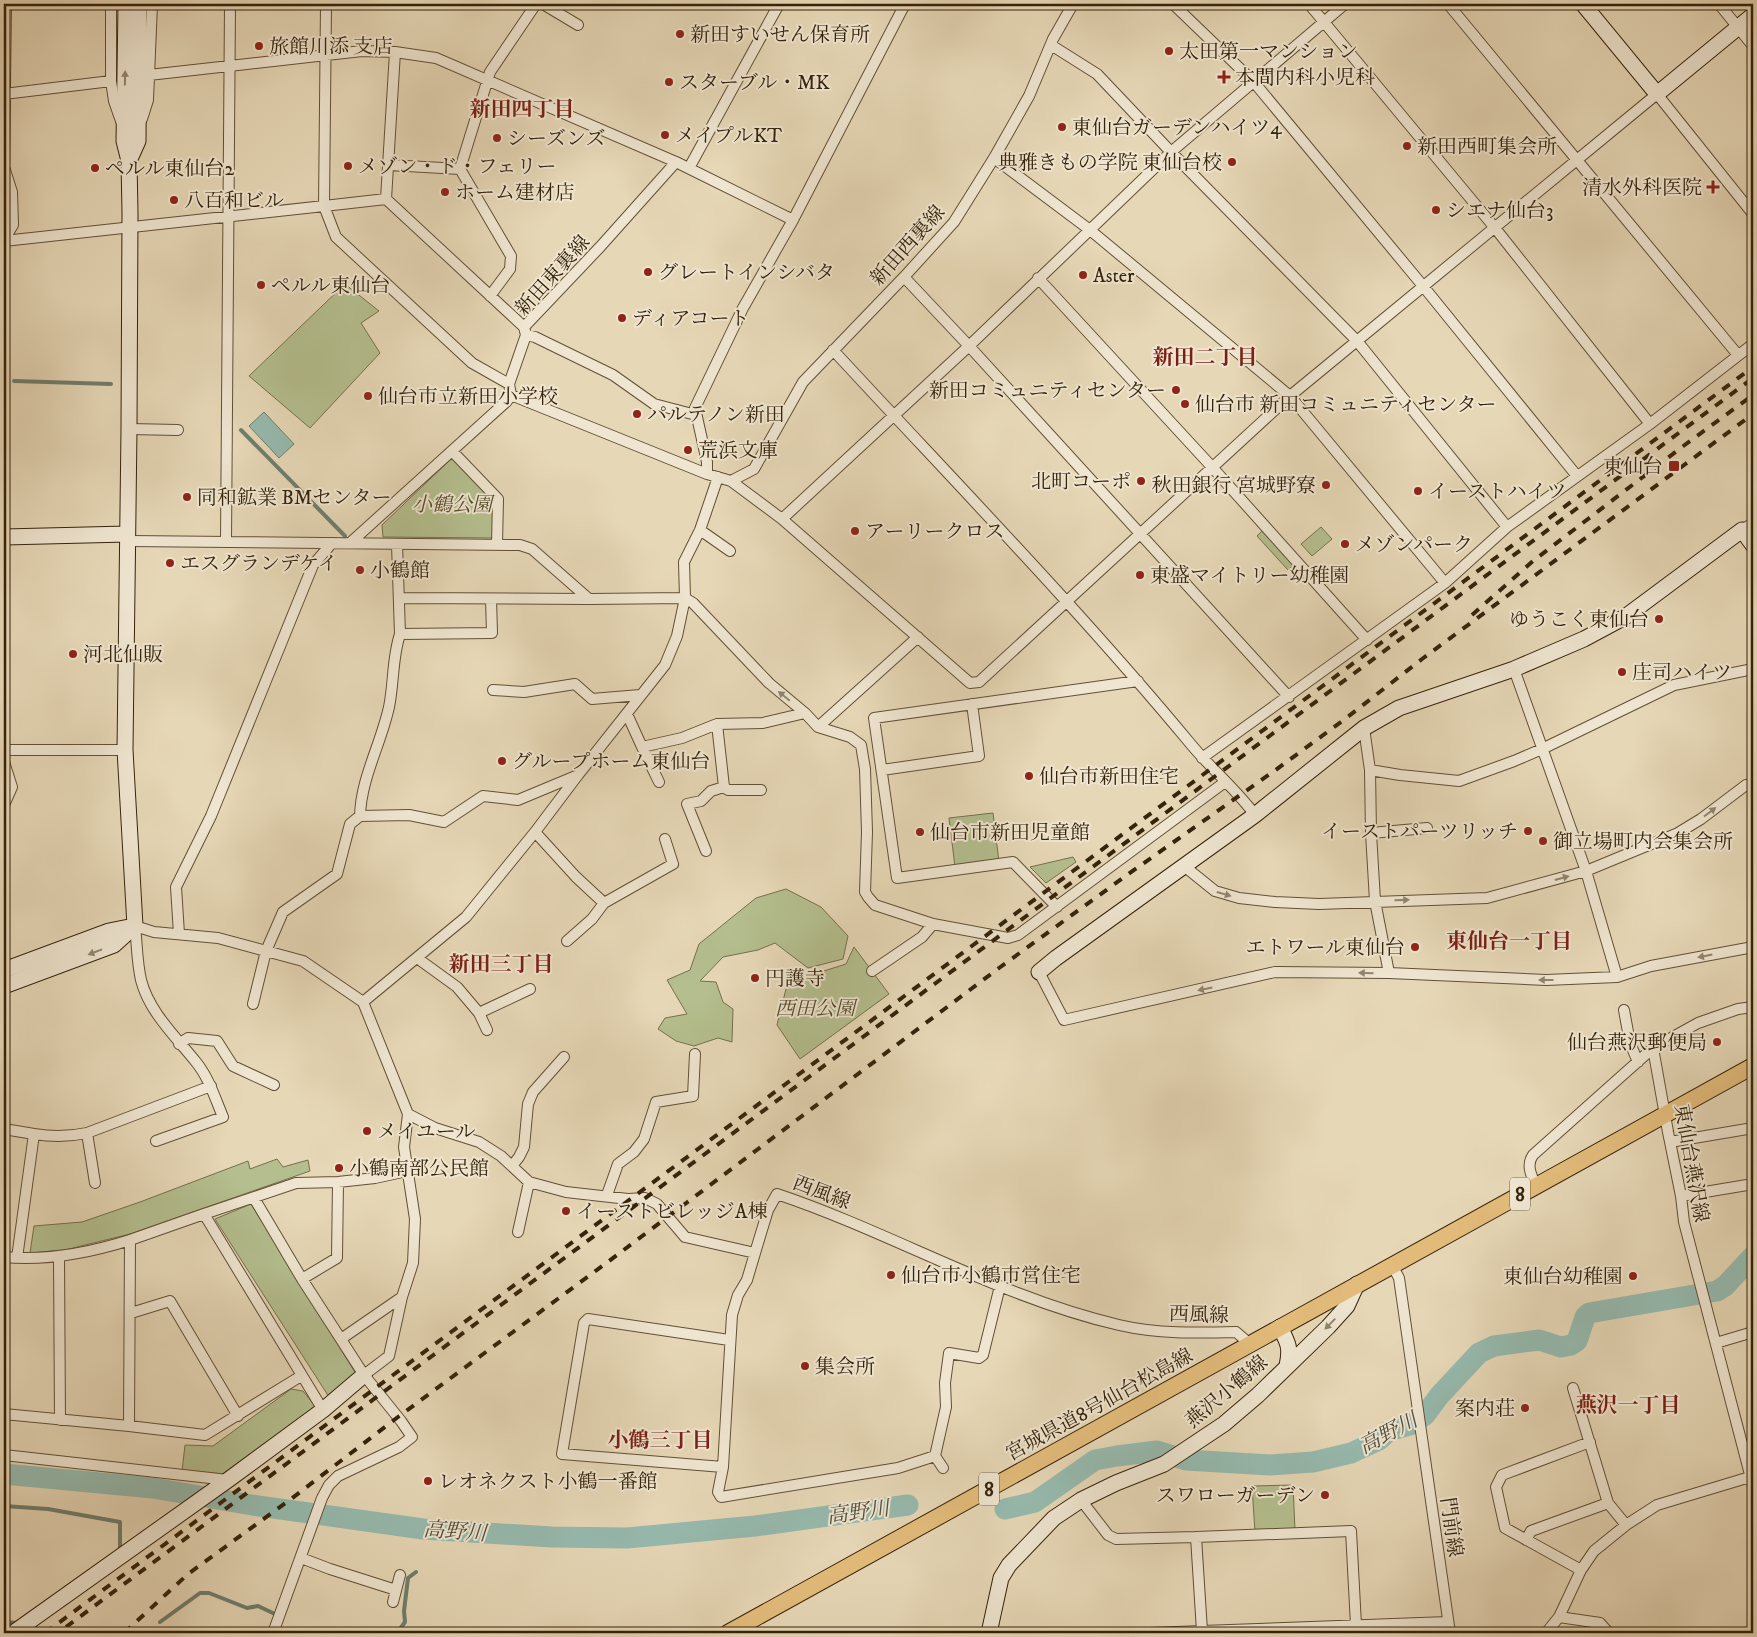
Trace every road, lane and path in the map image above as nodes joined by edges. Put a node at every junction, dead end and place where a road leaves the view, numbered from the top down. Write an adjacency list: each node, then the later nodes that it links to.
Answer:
1 (6, 4): 32 (street)
2 (111, 4): 29 (street)
3 (126, 4): 34 (street, one-way to 3)
4 (139, 4): 34 (street)
5 (152, 4): 28 (street)
6 (230, 4): 27 (street)
7 (326, 4): 26 (street)
8 (536, 4): 30 (street)
9 (543, 4): 21 (street)
10 (779, 4): 41 (street)
11 (905, 4): 47 (street)
12 (1073, 4): 23 (street, 新田西裏線)
13 (1173, 4): 31 (street)
14 (1309, 4): 20 (street)
15 (1344, 4): 20 (street)
16 (1448, 4): 37 (street)
17 (1583, 4): 33 (street)
18 (1719, 4): 22 (street)
19 (1753, 15): 22 (street)
20 (1323, 22): 31 (street); 49 (street)
21 (578, 25)
22 (1738, 28): 24 (street); 33 (street)
23 (1051, 46): 35 (street); 36 (street, 新田西裏線)
24 (1753, 46)
25 (395, 52): 26 (street); 30 (street); 39 (street)
26 (326, 54): 27 (street); 44 (street)
27 (230, 66): 28 (street); 46 (street)
28 (149, 75): 34 (street)
29 (111, 81): 32 (street); 34 (street)
30 (487, 81): 38 (street); 42 (street)
31 (1254, 81): 35 (street); 54 (street)
32 (4, 94): 40 (street)
33 (1657, 94): 37 (street); 45 (street)
34 (131, 130): 48 (street)
35 (1171, 152): 50 (street); 57 (street)
36 (994, 158): 50 (street); 52 (street, 新田西裏線)
37 (1576, 161): 49 (street); 61 (street)
38 (676, 162): 41 (street); 56 (street, 新田東裏線)
39 (389, 164): 42 (street); 43 (street)
40 (4, 168): 51 (street)
41 (689, 168): 47 (street)
42 (460, 169): 55 (street)
43 (386, 198): 44 (street); 55 (street)
44 (324, 206): 46 (street); 62 (street)
45 (1753, 214)
46 (229, 216): 48 (street); 82 (street)
47 (793, 220): 64 (street)
48 (130, 228): 51 (street); 67 (street)
49 (1494, 228): 54 (street); 66 (street)
50 (1090, 230): 53 (street); 63 (street)
51 (4, 240)
52 (904, 277): 59 (street); 60 (street, 新田西裏線)
53 (1038, 278): 59 (street); 70 (street)
54 (1423, 286): 57 (street); 72 (street)
55 (490, 296): 56 (street)
56 (525, 331): 62 (street, 新田東裏線); 64 (street)
57 (1357, 341): 63 (street); 77 (street)
58 (1753, 344): 61 (street)
59 (969, 346): 65 (street); 79 (street)
60 (833, 350): 65 (street); 74 (street, 新田西裏線)
61 (1738, 355): 66 (street)
62 (510, 390): 69 (street, 新田東裏線); 71 (street)
63 (1290, 396): 70 (street); 89 (street)
64 (696, 415): 71 (street)
65 (894, 416): 75 (street); 94 (street)
66 (1650, 424): 72 (street)
67 (129, 429): 68 (street); 81 (street)
68 (178, 430)
69 (452, 451): 84 (street, 新田東裏線); 86 (street)
70 (1212, 467): 79 (street); 97 (street)
71 (706, 474): 73 (street)
72 (1577, 476): 77 (street)
73 (718, 477): 74 (street); 78 (street)
74 (731, 480): 75 (street)
75 (782, 519): 96 (street)
76 (1748, 526): 87 (street); 99 (street)
77 (1507, 528): 89 (street)
78 (700, 530): 88 (street); 91 (street)
79 (1140, 533): 94 (street); 103 (street)
80 (4, 537): 81 (street)
81 (127, 537): 82 (street); 113 (street)
82 (226, 542): 83 (street)
83 (332, 543): 84 (street); 139 (street)
84 (350, 543): 85 (street)
85 (397, 544): 86 (street); 90 (street)
86 (497, 545): 93 (street)
87 (1753, 545)
88 (730, 551)
89 (1445, 583): 97 (street)
90 (400, 598): 92 (street); 95 (street)
91 (685, 598): 93 (street); 102 (street); 105 (street, one-way to 91)
92 (491, 599): 93 (street); 95 (street)
93 (589, 599)
94 (1066, 600): 96 (street); 100 (street)
95 (400, 634): 126 (street)
96 (918, 637): 108 (street)
97 (1367, 640): 103 (street)
98 (1753, 668): 111 (street)
99 (1514, 669): 109 (street); 111 (street)
100 (1138, 681): 104 (street); 114 (street)
101 (493, 690): 102 (street)
102 (640, 695): 106 (street)
103 (1289, 697): 114 (street)
104 (972, 704): 116 (street); 116 (street)
105 (805, 713): 107 (street); 108 (street)
106 (627, 714): 110 (street); 118 (street)
107 (717, 724): 110 (street); 122 (street)
108 (818, 726): 137 (street)
109 (1364, 728): 117 (street); 125 (street)
110 (642, 747): 119 (street)
111 (1542, 749): 117 (street); 133 (street)
112 (4, 750): 113 (street)
113 (125, 750): 138 (street)
114 (1202, 758): 120 (street)
115 (4, 762): 124 (street)
116 (882, 770): 136 (street)
117 (1370, 770): 129 (street)
118 (578, 775): 126 (street); 128 (street)
119 (659, 782)
120 (1225, 782): 125 (street); 136 (street)
121 (1753, 786): 133 (street, one-way to 121)
122 (724, 787): 123 (street); 131 (street)
123 (761, 790)
124 (4, 805)
125 (1255, 815): 132 (street)
126 (360, 816): 142 (street)
127 (1427, 828): 129 (street)
128 (535, 832): 135 (street); 143 (street)
129 (1371, 833): 134 (street)
130 (665, 839): 135 (street)
131 (706, 851)
132 (1184, 866): 134 (street, one-way to 134); 146 (street)
133 (1586, 871): 134 (street, one-way to 133); 148 (street)
134 (1375, 901): 147 (street)
135 (604, 903): 140 (street)
136 (1057, 907): 137 (street)
137 (932, 924): 145 (street)
138 (135, 926): 139 (street); 144 (street); 149 (street, one-way to 149); 157 (street)
139 (179, 934): 142 (street)
140 (567, 941)
141 (1753, 947): 148 (street, one-way to 148)
142 (266, 951): 151 (street); 152 (street)
143 (417, 958): 151 (street); 155 (street)
144 (4, 970)
145 (872, 971)
146 (1039, 972): 147 (street, one-way to 146)
147 (1389, 973): 148 (street, one-way to 147)
148 (1617, 977)
149 (4, 986)
150 (530, 989): 155 (street)
151 (363, 1002): 165 (street)
152 (252, 1004)
153 (1753, 1007): 158 (street)
154 (1624, 1010): 161 (street)
155 (479, 1013): 156 (street)
156 (487, 1030)
157 (179, 1044): 163 (street); 164 (street)
158 (1653, 1048): 161 (street); 166 (street, 東仙台燕沢線)
159 (695, 1054): 180 (street)
160 (564, 1057): 173 (street)
161 (1638, 1062): 179 (street)
162 (1753, 1066): 166 (main road, 宮城県道8号仙台松島線 / 8)
163 (274, 1084)
164 (211, 1086): 169 (street); 171 (street)
165 (408, 1114): 173 (street); 174 (street)
166 (1665, 1115): 172 (street, 東仙台燕沢線); 179 (main road, 宮城県道8号仙台松島線 / 8)
167 (1753, 1128): 172 (street)
168 (4, 1130): 170 (street)
169 (87, 1133): 170 (street); 177 (street)
170 (34, 1134): 189 (street)
171 (156, 1141)
172 (1670, 1142): 181 (street, 東仙台燕沢線)
173 (512, 1166): 176 (street)
174 (407, 1171): 175 (street); 194 (street)
175 (338, 1182): 182 (street); 191 (street)
176 (529, 1182): 180 (street); 184 (street)
177 (95, 1183)
178 (1753, 1184): 181 (street)
179 (1536, 1186): 190 (main road, 宮城県道8号仙台松島線 / 8)
180 (607, 1195): 186 (street)
181 (1681, 1196): 200 (street, 東仙台燕沢線)
182 (254, 1198): 183 (street); 191 (street)
183 (204, 1214): 185 (street); 204 (street)
184 (518, 1232)
185 (130, 1240): 187 (street); 195 (street)
186 (755, 1253): 193 (street, 西風線); 199 (street)
187 (59, 1256): 189 (street); 209 (street)
188 (4, 1258): 189 (street)
189 (17, 1258)
190 (1392, 1264): 192 (main road, 宮城県道8号仙台松島線 / 8); 229 (street, 門前線)
191 (302, 1278): 198 (street)
192 (1357, 1284): 196 (main road, 宮城県道8号仙台松島線 / 8); 202 (street, one-way to 202)
193 (1000, 1286): 201 (street, 西風線); 213 (street)
194 (402, 1297): 198 (street); 203 (street)
195 (131, 1313): 208 (street); 210 (street)
196 (1283, 1325): 201 (main road, 宮城県道8号仙台松島線 / 8); 202 (street, 燕沢小鶴線)
197 (1753, 1332): 200 (street)
198 (342, 1339): 203 (street)
199 (729, 1340): 214 (street); 214 (street)
200 (1716, 1343): 217 (street)
201 (1250, 1344): 234 (main road, 宮城県道8号仙台松島線 / 8)
202 (1287, 1366): 218 (street, 燕沢小鶴線)
203 (364, 1375): 206 (street); 223 (street)
204 (301, 1376): 206 (street); 208 (street)
205 (1573, 1388): 211 (street)
206 (323, 1410): 216 (street)
207 (4, 1414): 209 (street)
208 (238, 1416): 210 (street)
209 (60, 1420): 210 (street)
210 (129, 1426)
211 (1590, 1442): 219 (street); 222 (street)
212 (4, 1455): 216 (street)
213 (935, 1456): 214 (street); 215 (street)
214 (723, 1467)
215 (943, 1468)
216 (225, 1482): 232 (street)
217 (1752, 1482): 220 (street)
218 (1081, 1500): 221 (street); 235 (street)
219 (1608, 1503): 220 (street); 222 (street)
220 (1626, 1525): 224 (street)
221 (1196, 1537): 230 (street); 231 (street)
222 (1526, 1540): 224 (street)
223 (301, 1558): 226 (street); 233 (street)
224 (1581, 1570): 228 (street)
225 (400, 1575): 226 (street)
226 (396, 1590): 227 (street)
227 (393, 1602)
228 (1559, 1617): 238 (street); 239 (street)
229 (1448, 1622): 230 (street); 237 (street, 門前線)
230 (1356, 1625): 231 (street)
231 (1202, 1631): 236 (street)
232 (13, 1633)
233 (273, 1633)
234 (728, 1633)
235 (989, 1633)
236 (1150, 1633)
237 (1450, 1633)
238 (1546, 1633)
239 (1609, 1633)

